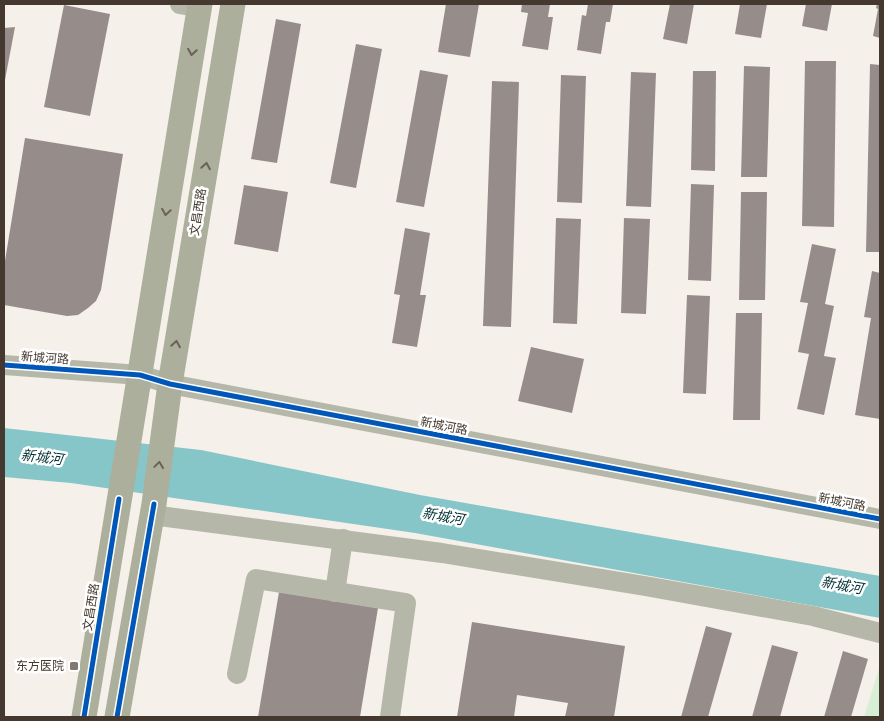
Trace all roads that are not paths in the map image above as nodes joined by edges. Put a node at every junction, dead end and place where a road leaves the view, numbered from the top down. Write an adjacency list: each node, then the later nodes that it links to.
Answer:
1 (233, 4): 5 (main road, 文昌西路, one-way to 1)
2 (193, 5): 4 (main road, 文昌西路, one-way to 4)
3 (4, 365): 4 (street, 新城河路)
4 (140, 375): 5 (street, 新城河路); 12 (main road, 文昌西路)
5 (170, 384): 6 (main road, 文昌西路, one-way to 5); 7 (street, 新城河路)
6 (153, 510): 8 (street); 13 (main road, 文昌西路)
7 (880, 519)
8 (343, 539): 9 (street); 10 (street)
9 (335, 592): 11 (street); 14 (street)
10 (880, 633)
11 (237, 674)
12 (84, 717)
13 (117, 717)
14 (390, 717)

